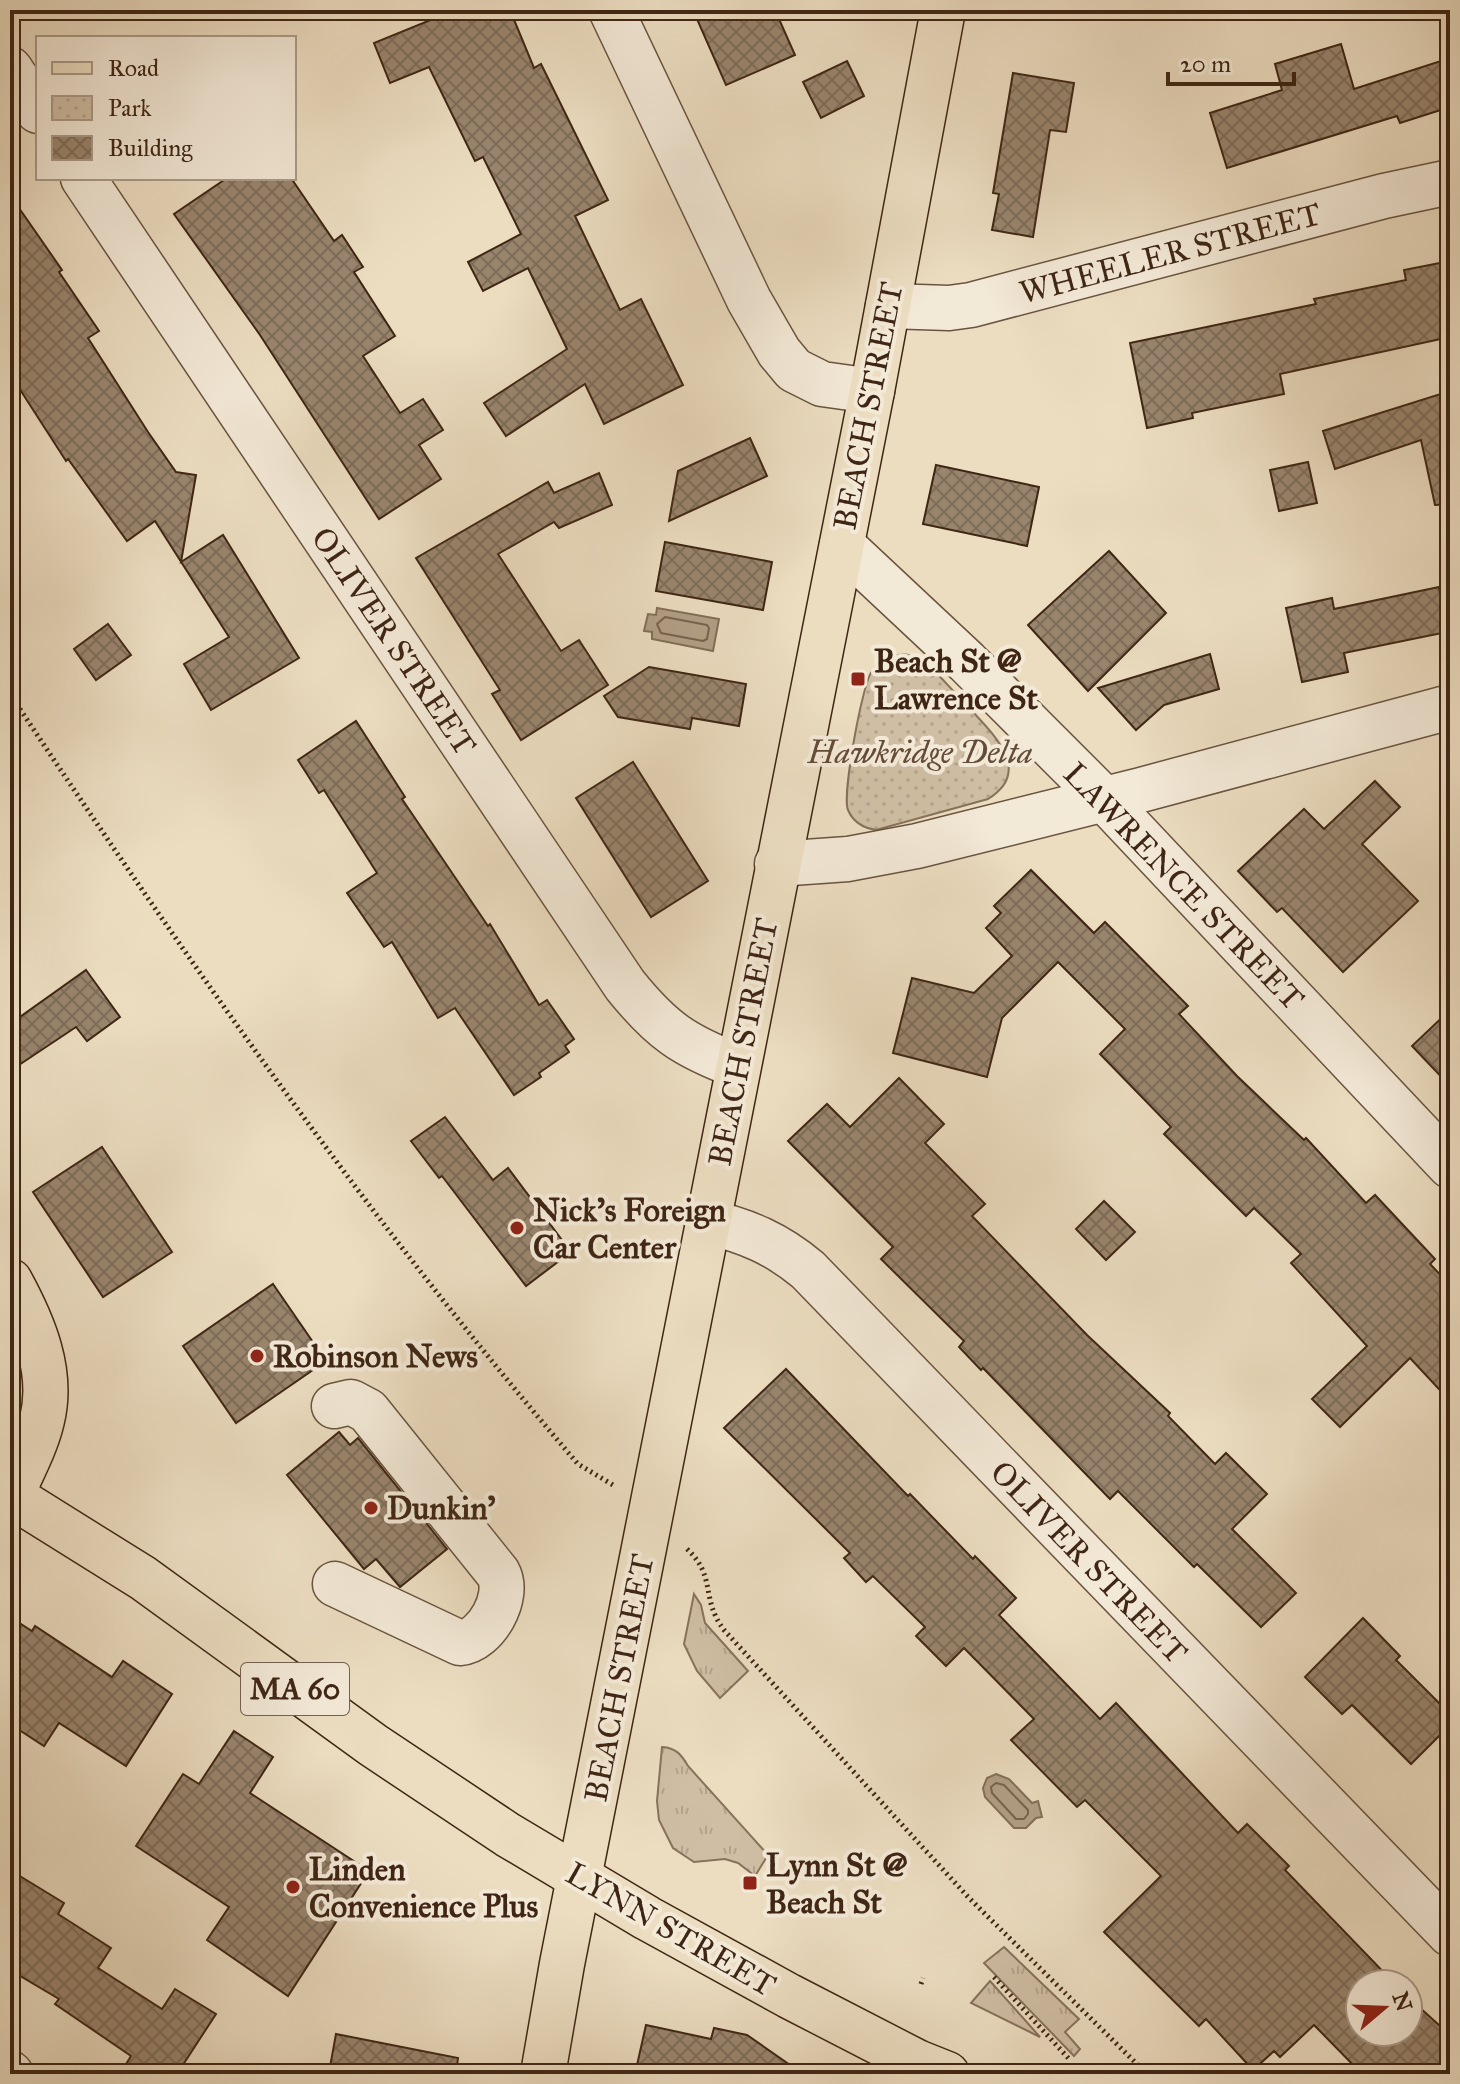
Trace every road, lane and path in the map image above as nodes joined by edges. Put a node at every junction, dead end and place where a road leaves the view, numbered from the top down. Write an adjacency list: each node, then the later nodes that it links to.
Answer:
1 (611, 10): 8 (street)
2 (943, 10): 7 (main road, BEACH STREET)
3 (10, 69): 4 (street)
4 (36, 108)
5 (84, 180): 14 (street, OLIVER STREET)
6 (1450, 182): 7 (street, WHEELER STREET)
7 (888, 306): 8 (main road, BEACH STREET)
8 (872, 391): 9 (main road, BEACH STREET)
9 (842, 545): 12 (street, LAWRENCE STREET); 13 (main road, BEACH STREET)
10 (10, 694): 19 (path)
11 (1450, 707): 12 (street)
12 (1104, 799): 13 (street); 15 (street, LAWRENCE STREET)
13 (777, 864): 14 (main road, BEACH STREET)
14 (738, 1066): 16 (main road, BEACH STREET)
15 (1450, 1166)
16 (708, 1222): 23 (main road, BEACH STREET); 26 (street, OLIVER STREET)
17 (10, 1281): 20 (main road, MA 60)
18 (334, 1406): 21 (street)
19 (606, 1479)
20 (11, 1495): 23 (main road, LYNN STREET / MA 60)
21 (335, 1584)
22 (724, 1630): 24 (path)
23 (580, 1879): 31 (main road, BEACH STREET); 32 (main road, LYNN STREET)
24 (969, 1898): 25 (path); 28 (path)
25 (963, 1904)
26 (1450, 1934)
27 (994, 1977): 30 (path)
28 (1093, 2019): 29 (path); 33 (path)
29 (1086, 2026)
30 (1070, 2060)
31 (543, 2074)
32 (947, 2074)
33 (1147, 2074)

